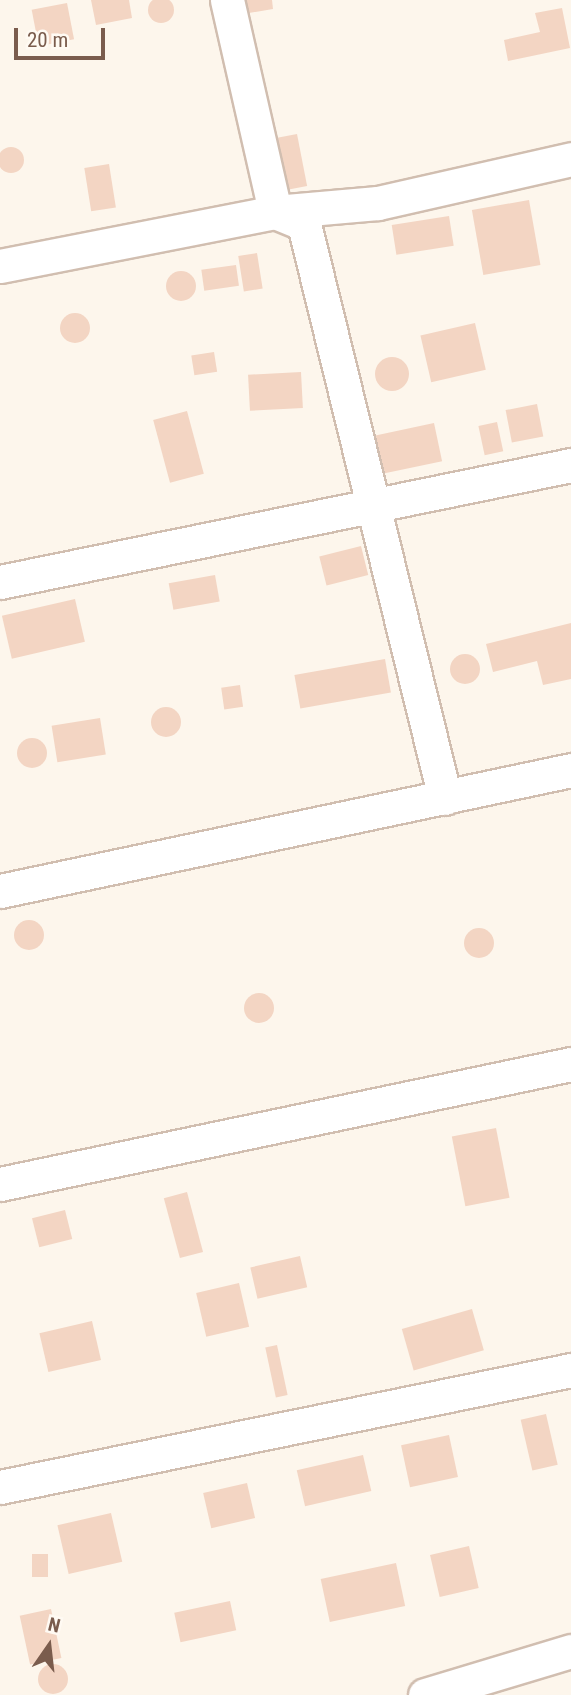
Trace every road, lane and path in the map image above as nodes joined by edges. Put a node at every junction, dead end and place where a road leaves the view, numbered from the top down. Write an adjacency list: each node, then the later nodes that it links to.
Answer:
1 (227, 0): 3 (street)
2 (571, 159): 3 (street)
3 (275, 212): 4 (street); 6 (street)
4 (0, 267)
5 (571, 465): 6 (street)
6 (377, 507): 7 (street); 9 (street)
7 (0, 582)
8 (571, 770): 9 (street)
9 (445, 798): 10 (street)
10 (0, 891)
11 (571, 1064): 12 (street)
12 (0, 1184)
13 (571, 1370): 14 (street)
14 (0, 1487)
15 (571, 1651): 16 (street)
16 (425, 1695)

